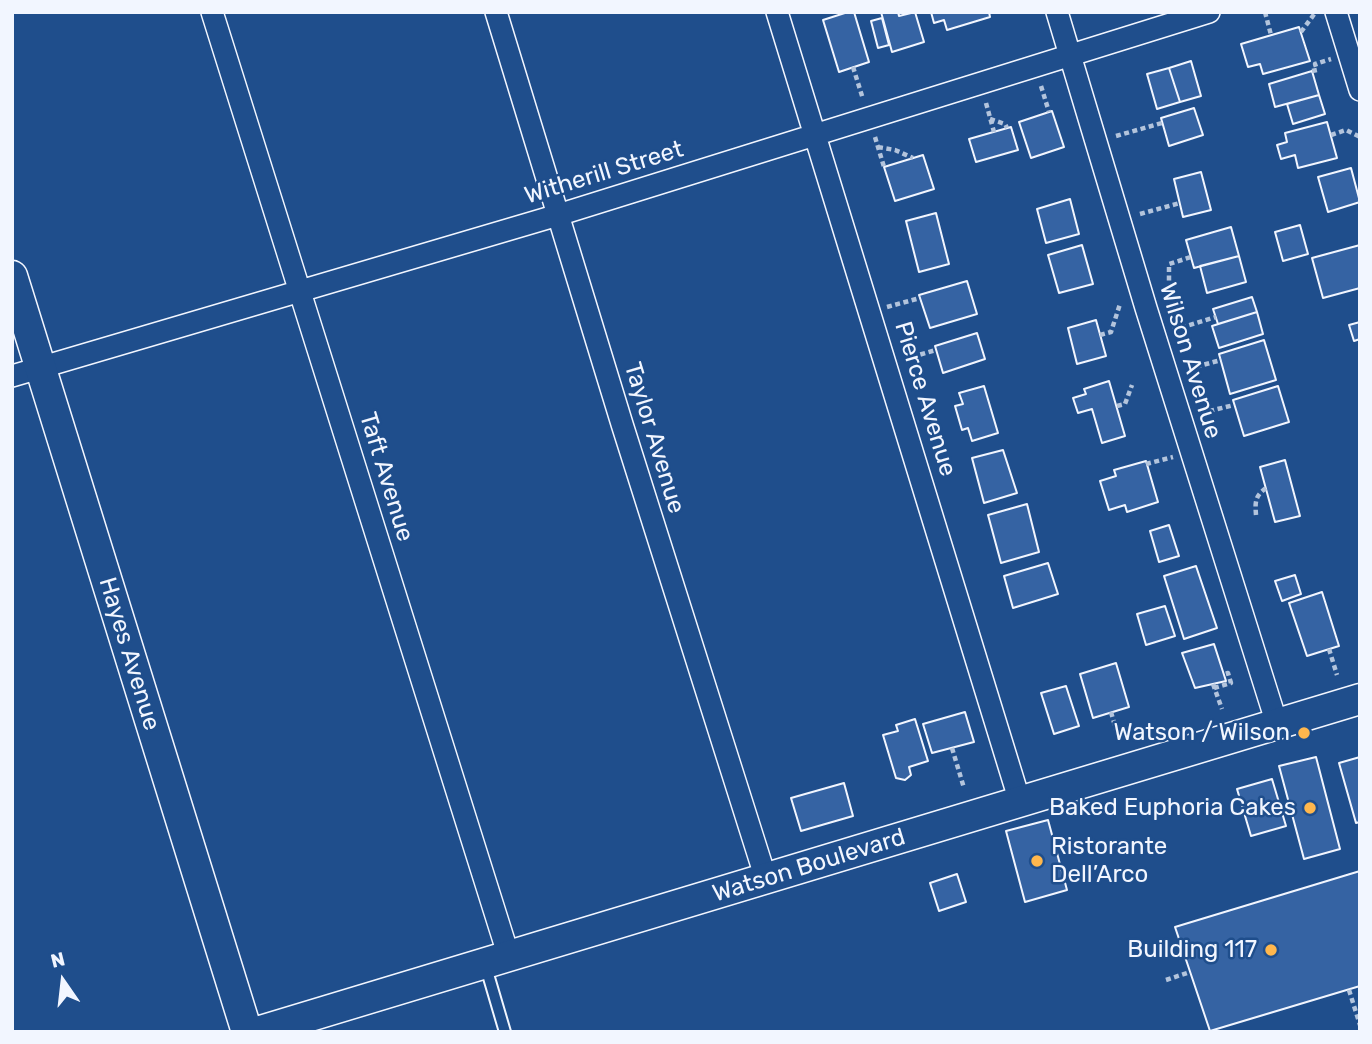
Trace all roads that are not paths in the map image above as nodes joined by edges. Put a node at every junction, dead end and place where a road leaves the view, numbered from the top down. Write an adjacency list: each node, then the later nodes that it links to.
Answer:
1 (212, 12): 12 (street, Taft Avenue)
2 (496, 12): 10 (street, Taylor Avenue)
3 (777, 12): 9 (street, Pierce Avenue)
4 (1057, 12): 7 (street, Wilson Avenue)
5 (1209, 12): 7 (street, Witherill Street)
6 (1336, 12): 8 (street)
7 (1070, 55): 9 (street, Witherill Street); 16 (street, Wilson Avenue)
8 (1360, 90)
9 (816, 135): 10 (street, Witherill Street); 17 (street, Pierce Avenue)
10 (558, 215): 12 (street, Witherill Street); 18 (street, Taylor Avenue)
11 (12, 276): 13 (street, Hayes Avenue)
12 (300, 291): 13 (street, Witherill Street); 19 (street, Taft Avenue)
13 (41, 368): 14 (street, Witherill Street); 20 (street, Hayes Avenue)
14 (12, 376)
15 (1360, 699): 16 (street, Watson Boulevard)
16 (1277, 724): 17 (street, Watson Boulevard)
17 (1020, 802): 18 (street, Watson Boulevard)
18 (766, 879): 19 (street, Watson Boulevard)
19 (497, 961): 21 (street, Watson Boulevard); 22 (lane)
20 (247, 1032)
21 (257, 1032)
22 (505, 1032)

